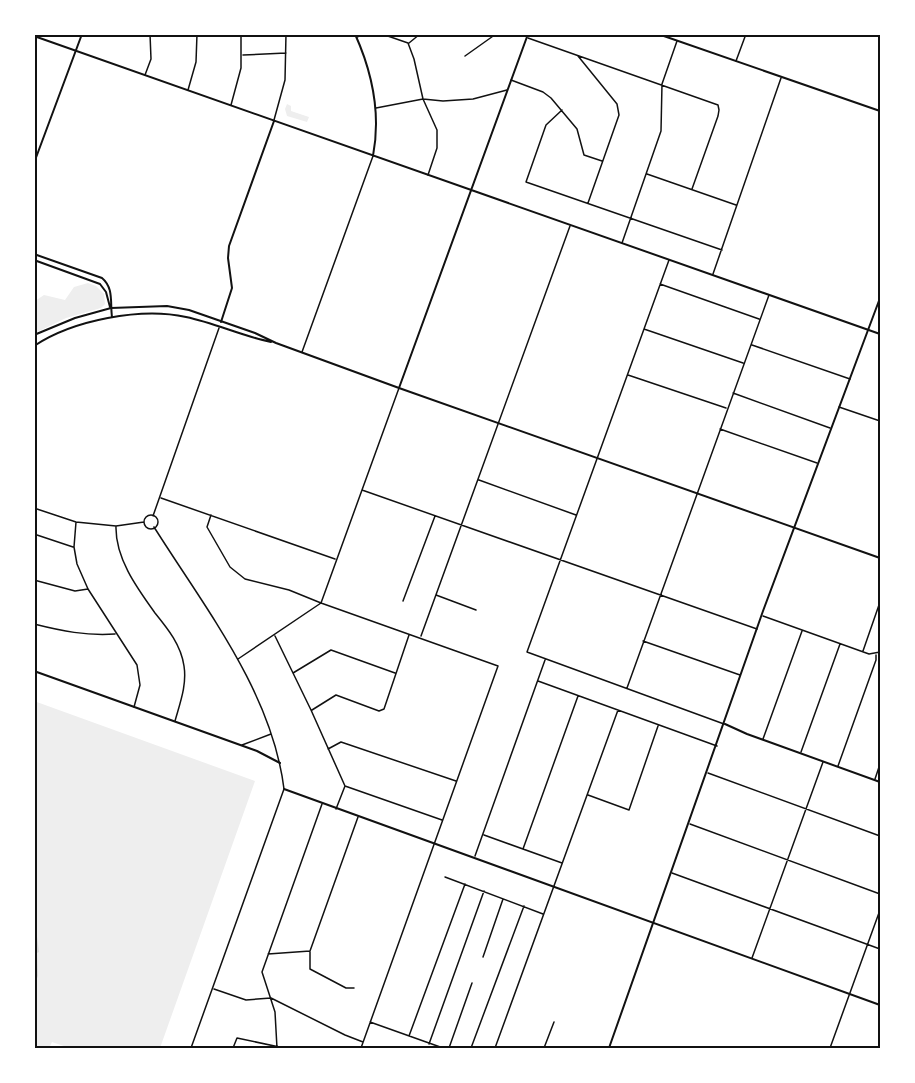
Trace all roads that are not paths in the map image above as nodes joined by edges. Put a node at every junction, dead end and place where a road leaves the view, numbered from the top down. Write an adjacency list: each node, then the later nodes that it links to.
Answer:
1 (82, 34): 17 (street)
2 (150, 34): 23 (street)
3 (197, 34): 28 (street)
4 (241, 34): 19 (street)
5 (286, 34): 18 (street)
6 (364, 34): 13 (street)
7 (382, 34): 16 (street)
8 (420, 34): 16 (street)
9 (496, 34): 20 (street)
10 (658, 34): 15 (street)
11 (746, 34): 22 (street)
12 (34, 36): 17 (street)
13 (356, 36): 31 (street)
14 (528, 36): 21 (street); 25 (street)
15 (677, 41): 22 (street); 26 (street)
16 (408, 43): 29 (street)
17 (75, 51): 23 (street); 37 (street)
18 (287, 53): 19 (street); 34 (street)
19 (242, 55): 30 (street)
20 (465, 56)
21 (578, 56): 26 (street); 36 (street)
22 (736, 61): 24 (street)
23 (145, 76): 28 (street)
24 (782, 77): 33 (street); 43 (street)
25 (511, 80): 27 (street); 32 (street)
26 (662, 84): 38 (street); 40 (street)
27 (507, 90): 29 (street); 41 (street)
28 (187, 91): 30 (street)
29 (423, 99): 31 (street); 39 (street)
30 (230, 106): 34 (street)
31 (376, 108): 35 (street)
32 (562, 110): 36 (street); 42 (street)
33 (880, 111)
34 (274, 121): 35 (street); 58 (street)
35 (373, 156): 39 (street); 67 (street)
36 (603, 161): 42 (street)
37 (34, 163)
38 (646, 173): 40 (street); 44 (street)
39 (428, 176): 41 (street)
40 (692, 189): 43 (street)
41 (472, 191): 45 (street); 71 (street)
42 (588, 204): 44 (street)
43 (737, 205): 47 (street)
44 (631, 219): 46 (street); 47 (street)
45 (571, 226): 46 (street); 76 (street)
46 (622, 244): 50 (street)
47 (722, 250): 51 (street)
48 (34, 254): 55 (street)
49 (34, 260): 55 (street)
50 (669, 260): 51 (street); 52 (street)
51 (713, 275): 53 (street)
52 (660, 284): 57 (street); 60 (street)
53 (768, 295): 57 (street); 61 (street)
54 (880, 297): 61 (street)
55 (111, 308): 56 (street); 58 (street); 63 (street)
56 (112, 318): 59 (street); 66 (street)
57 (760, 319): 65 (street)
58 (221, 321): 59 (street); 64 (street)
59 (219, 327): 64 (street); 84 (street)
60 (644, 329): 68 (street); 69 (street)
61 (869, 329): 62 (street); 70 (street)
62 (880, 333)
63 (34, 335)
64 (276, 344): 67 (street)
65 (751, 344): 68 (street); 70 (street)
66 (34, 346)
67 (302, 353): 71 (street)
68 (744, 363): 72 (street)
69 (627, 375): 74 (street); 79 (street)
70 (850, 379): 73 (street)
71 (399, 388): 76 (street); 82 (street)
72 (733, 393): 74 (street); 77 (street)
73 (839, 407): 75 (street); 77 (street)
74 (727, 409): 78 (street)
75 (880, 421)
76 (498, 422): 79 (street); 81 (street)
77 (831, 428): 80 (street)
78 (720, 429): 80 (street); 83 (street)
79 (597, 458): 83 (street); 87 (street)
80 (818, 463): 95 (street)
81 (477, 480): 87 (street); 92 (street)
82 (362, 490): 89 (street); 99 (street)
83 (696, 492): 95 (street); 104 (street)
84 (159, 497): 86 (street); 88 (street)
85 (34, 508): 90 (street)
86 (211, 515): 99 (street); 107 (street)
87 (577, 515): 100 (street)
88 (153, 516): 91 (street); 94 (street)
89 (435, 516): 92 (street); 105 (street)
90 (76, 522): 93 (street); 97 (street)
91 (144, 522): 93 (street); 94 (street)
92 (461, 525): 100 (street); 103 (street)
93 (116, 526): 134 (street)
94 (154, 527): 122 (street)
95 (794, 527): 98 (street); 109 (street)
96 (34, 534): 97 (street)
97 (74, 547): 102 (street)
98 (880, 558)
99 (336, 559): 107 (street)
100 (560, 560): 104 (street); 123 (street)
101 (34, 580): 102 (street)
102 (88, 589): 113 (street)
103 (435, 595): 108 (street); 116 (street)
104 (659, 596): 111 (street); 117 (street)
105 (403, 601)
106 (880, 602): 119 (street)
107 (321, 603): 114 (street); 115 (street)
108 (476, 610)
109 (762, 615): 111 (street); 112 (street)
110 (34, 624): 113 (street)
111 (757, 629): 127 (street)
112 (802, 630): 118 (street); 138 (street)
113 (116, 634): 131 (street)
114 (410, 634): 116 (street); 126 (street)
115 (274, 636): 122 (street); 125 (street)
116 (420, 638): 149 (street)
117 (644, 641): 127 (street); 129 (street)
118 (840, 644): 119 (street); 142 (street)
119 (862, 652): 121 (street)
120 (880, 652): 121 (street)
121 (876, 654): 146 (street)
122 (237, 659): 137 (street)
123 (546, 660): 128 (street); 129 (street)
124 (34, 671): 131 (street)
125 (293, 673): 126 (street); 132 (street)
126 (396, 674): 132 (street)
127 (741, 675): 135 (street)
128 (538, 681): 130 (street); 160 (street)
129 (627, 688): 135 (street)
130 (579, 696): 133 (street); 163 (street)
131 (134, 707): 134 (street)
132 (311, 710): 141 (street)
133 (618, 710): 136 (street); 153 (street)
134 (175, 722): 139 (street)
135 (725, 724): 138 (street); 140 (street)
136 (659, 725): 140 (street); 153 (street)
137 (272, 734): 139 (street); 144 (street)
138 (763, 740): 142 (street)
139 (242, 745): 144 (street)
140 (717, 746): 147 (street)
141 (328, 749): 149 (street); 151 (street)
142 (801, 753): 143 (street)
143 (824, 761): 146 (street); 156 (street)
144 (280, 763): 152 (street)
145 (880, 764): 148 (street)
146 (838, 767): 148 (street)
147 (708, 773): 156 (street); 159 (street)
148 (875, 780): 150 (street)
149 (457, 782): 158 (street)
150 (880, 782)
151 (345, 786): 155 (street); 158 (street)
152 (284, 789): 154 (street); 186 (street)
153 (587, 794): 166 (street)
154 (322, 804): 155 (street); 182 (street)
155 (336, 809): 157 (street)
156 (806, 809): 161 (street); 165 (street)
157 (358, 817): 162 (street); 181 (street)
158 (442, 820): 162 (street)
159 (690, 824): 165 (street); 167 (street)
160 (483, 834): 163 (street); 164 (street)
161 (880, 836)
162 (435, 844): 164 (street); 191 (street)
163 (523, 849): 166 (street)
164 (474, 858): 170 (street)
165 (787, 860): 172 (street); 175 (street)
166 (562, 863): 170 (street)
167 (672, 873): 175 (street); 178 (street)
168 (445, 877): 169 (street)
169 (465, 884): 171 (street); 193 (street)
170 (554, 887): 177 (street); 178 (street)
171 (484, 891): 173 (street); 195 (street)
172 (880, 894)
173 (504, 898): 174 (street); 183 (street)
174 (524, 906): 177 (street); 203 (street)
175 (770, 909): 179 (street); 184 (street)
176 (880, 910): 179 (street)
177 (544, 914): 204 (street)
178 (654, 923): 184 (street); 206 (street)
179 (868, 944): 180 (street); 188 (street)
180 (880, 949)
181 (310, 951): 182 (street); 187 (street)
182 (268, 954): 189 (street)
183 (483, 957)
184 (751, 958): 188 (street)
185 (472, 983): 202 (street)
186 (213, 988): 189 (street); 197 (street)
187 (354, 988)
188 (850, 994): 190 (street); 207 (street)
189 (271, 998): 194 (street); 196 (street)
190 (880, 1005)
191 (370, 1022): 193 (street); 194 (street)
192 (554, 1022): 205 (street)
193 (410, 1036): 195 (street)
194 (363, 1042): 200 (street)
195 (429, 1044): 201 (street)
196 (277, 1047): 198 (street); 199 (street)
197 (191, 1048)
198 (234, 1048)
199 (284, 1048)
200 (361, 1048)
201 (443, 1048)
202 (449, 1048)
203 (471, 1048)
204 (495, 1048)
205 (544, 1048)
206 (609, 1048)
207 (830, 1048)

